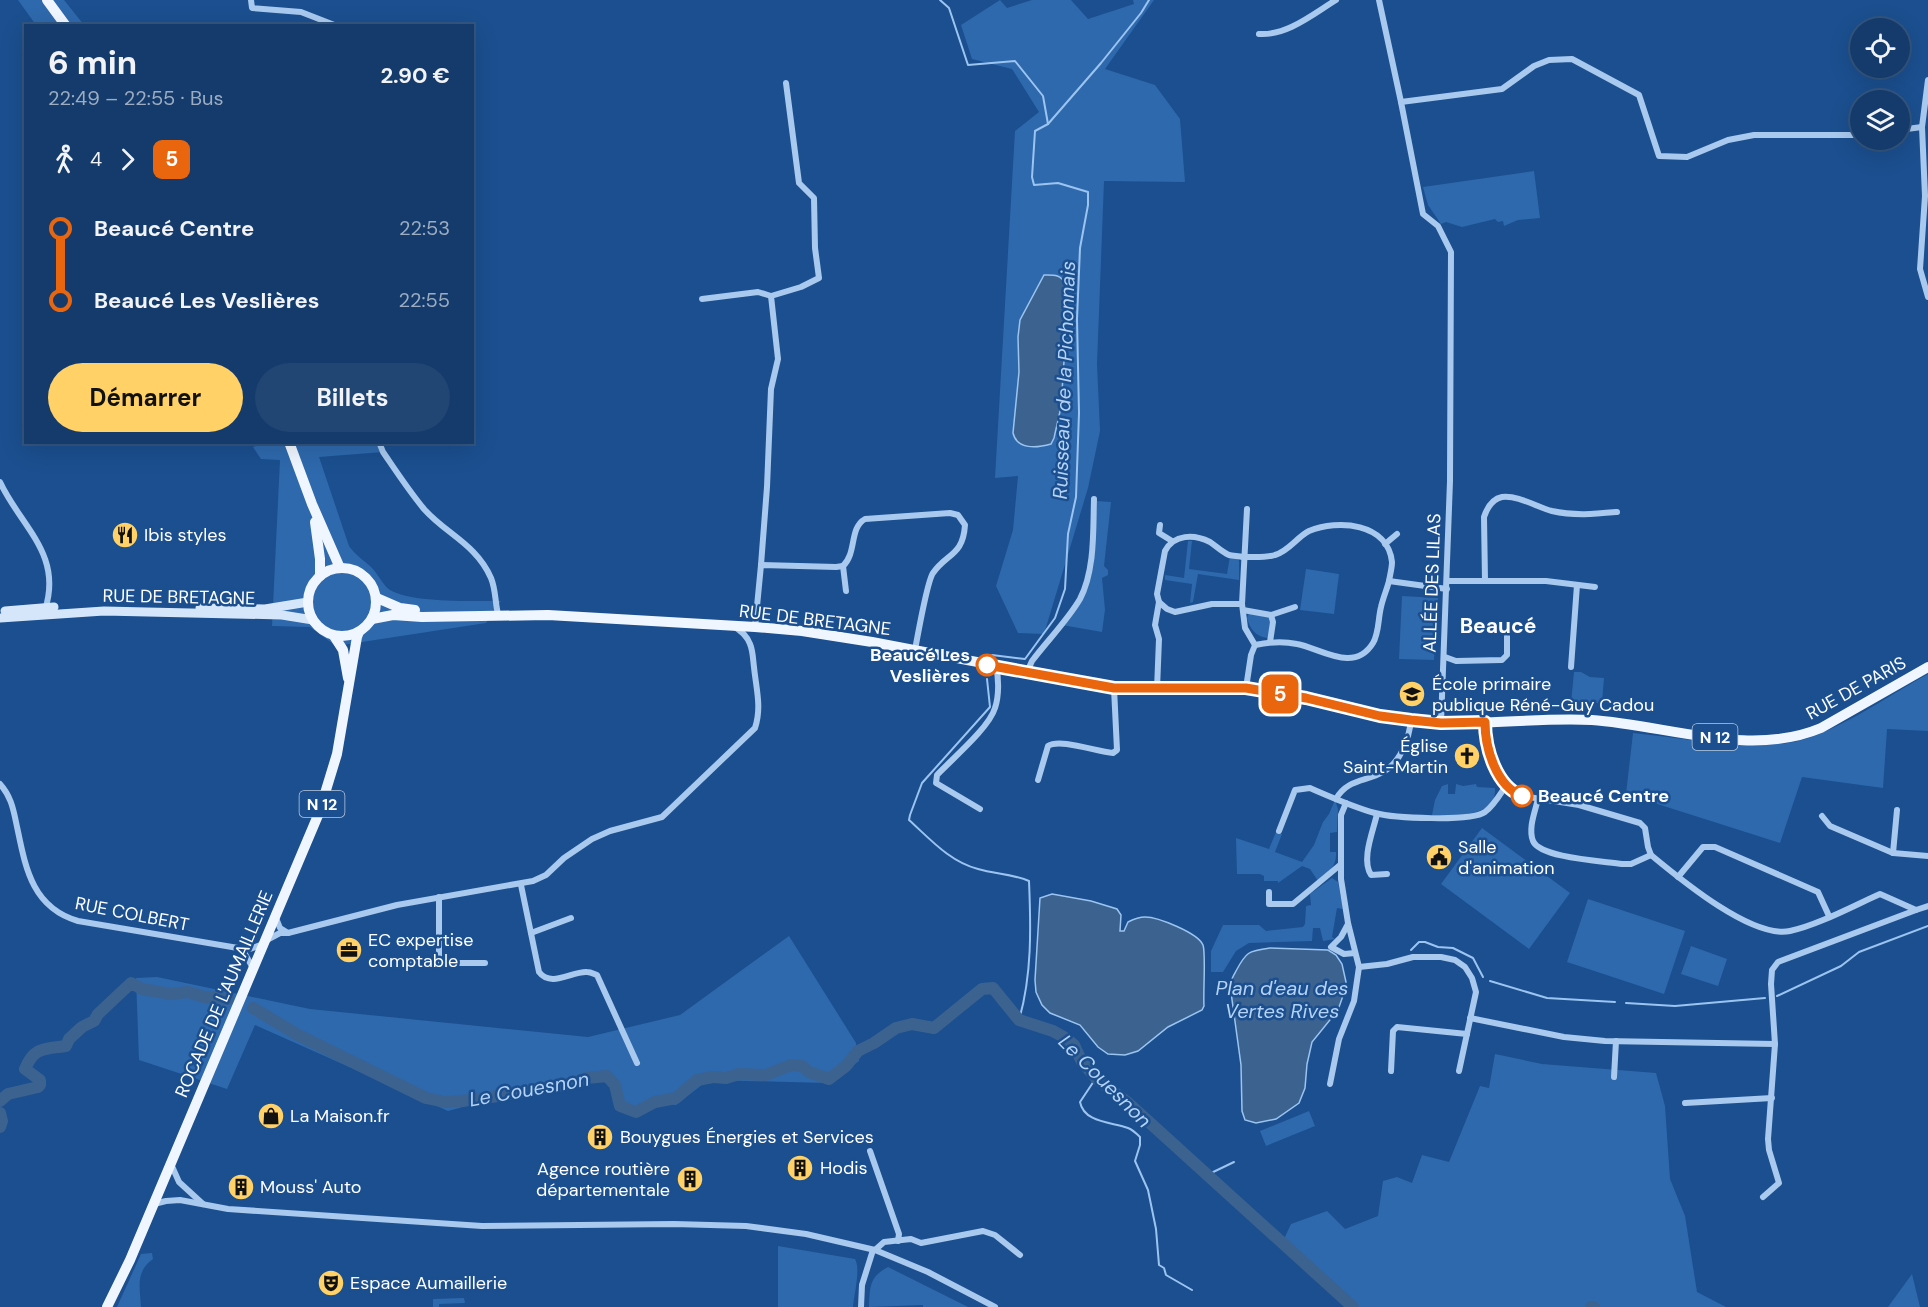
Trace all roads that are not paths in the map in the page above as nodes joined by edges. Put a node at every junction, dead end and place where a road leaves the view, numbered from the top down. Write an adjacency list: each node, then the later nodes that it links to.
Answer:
1 (47, 0): 5 (main road)
2 (251, 0): 6 (street)
3 (1336, 0): 7 (street)
4 (1379, 0): 10 (street, ALLÉE DES LILAS)
5 (65, 24)
6 (332, 24)
7 (1259, 34)
8 (1928, 80): 11 (street)
9 (786, 83): 15 (street)
10 (1401, 102): 13 (street); 35 (street, ALLÉE DES LILAS)
11 (1922, 128): 12 (street); 14 (street)
12 (1910, 129)
13 (1850, 135)
14 (1927, 196): 16 (street)
15 (771, 296): 17 (street); 30 (street)
16 (1928, 297)
17 (702, 299)
18 (290, 444): 22 (main road)
19 (380, 444): 48 (street)
20 (0, 482): 46 (street)
21 (1094, 499): 66 (street)
22 (312, 504): 32 (main road); 33 (main road)
23 (1247, 509): 29 (street)
24 (1617, 512): 36 (street)
25 (1160, 525): 27 (street)
26 (1397, 534): 28 (street)
27 (1172, 541): 29 (street); 43 (street)
28 (1385, 544): 29 (street); 34 (street)
29 (1244, 557): 44 (street)
30 (761, 565): 31 (street); 55 (street)
31 (843, 566): 40 (street); 61 (street)
32 (340, 567): 33 (main road); 41 (main road)
33 (320, 576): 42 (main road)
34 (1389, 580): 39 (street); 59 (street)
35 (1447, 581): 36 (street); 39 (street, ALLÉE DES LILAS)
36 (1485, 581): 37 (street)
37 (1577, 585): 38 (street); 64 (street)
38 (1594, 587)
39 (1447, 589): 62 (street, ALLÉE DES LILAS)
40 (846, 591)
41 (377, 598): 49 (main road, RUE DE BRETAGNE / N 12); 52 (main road)
42 (308, 602): 46 (main road, RUE DE BRETAGNE); 53 (main road)
43 (1159, 602): 44 (street); 70 (street)
44 (1242, 607): 50 (street); 60 (street)
45 (1295, 607): 50 (street)
46 (45, 611): 47 (main road); 51 (main road); 53 (main road, RUE DE BRETAGNE)
47 (0, 612)
48 (498, 614): 49 (main road, RUE DE BRETAGNE / N 12); 54 (main road, RUE DE BRETAGNE / N 12)
49 (466, 615): 52 (main road, RUE DE BRETAGNE / N 12)
50 (1271, 615): 59 (street)
51 (0, 618)
52 (372, 619): 56 (main road)
53 (313, 620): 58 (main road)
54 (732, 625): 55 (main road, RUE DE BRETAGNE / N 12); 91 (street, RUE COLBERT)
55 (755, 627): 61 (main road, RUE DE BRETAGNE / N 12)
56 (359, 632): 58 (main road); 67 (main road, ROCADE DE L'AUMAILLERIE / N 12)
57 (1507, 635): 62 (street)
58 (334, 636): 67 (main road, ROCADE DE L'AUMAILLERIE / N 12)
59 (1270, 642): 60 (street)
60 (1255, 645): 69 (street)
61 (915, 650): 63 (main road, RUE DE BRETAGNE / N 12)
62 (1444, 657): 73 (street, ALLÉE DES LILAS)
63 (996, 666): 66 (main road, RUE DE BRETAGNE / N 12); 80 (street)
64 (1570, 667)
65 (1928, 667): 72 (main road, RUE DE PARIS / N 12)
66 (1027, 673): 68 (main road, RUE DE BRETAGNE / N 12)
67 (349, 686): 96 (main road, ROCADE DE L'AUMAILLERIE / N 12)
68 (1114, 688): 70 (main road, RUE DE BRETAGNE / N 12); 74 (street)
69 (1246, 688): 70 (main road, RUE DE BRETAGNE / N 12); 71 (main road, RUE DE BRETAGNE / N 12)
70 (1157, 689)
71 (1411, 720): 73 (main road, RUE DE BRETAGNE / N 12); 77 (street)
72 (1485, 722): 73 (main road, RUE DE PARIS / N 12); 76 (street)
73 (1441, 723)
74 (1038, 780)
75 (0, 784): 103 (street, RUE COLBERT)
76 (1505, 787): 78 (street); 82 (street)
77 (1336, 799): 79 (street); 84 (street)
78 (1538, 799): 86 (street); 86 (street)
79 (1346, 803): 82 (street); 88 (street)
80 (980, 809)
81 (1897, 810): 85 (street)
82 (1377, 814): 89 (street)
83 (1822, 816): 85 (street)
84 (1279, 831)
85 (1893, 853): 87 (street)
86 (1651, 855): 90 (street)
87 (1928, 856)
88 (1340, 865): 92 (street); 99 (street)
89 (1387, 874)
90 (1678, 878): 97 (street); 97 (street)
91 (521, 885): 93 (street, RUE COLBERT); 101 (street)
92 (1269, 892)
93 (439, 897): 100 (street, RUE COLBERT); 105 (street)
94 (1928, 906): 95 (street)
95 (1916, 910): 97 (street); 113 (street)
96 (275, 916): 100 (street); 102 (main road, ROCADE DE L'AUMAILLERIE / N 12)
97 (1829, 916)
98 (571, 918): 101 (street)
99 (1348, 923): 104 (street); 104 (street)
100 (288, 933): 102 (street, RUE COLBERT)
101 (531, 933): 114 (street)
102 (264, 943): 103 (street, RUE COLBERT); 109 (main road, ROCADE DE L'AUMAILLERIE / N 12)
103 (238, 948): 109 (street)
104 (1355, 953): 108 (street)
105 (440, 962): 106 (street); 107 (street)
106 (398, 963)
107 (485, 963)
108 (1359, 967): 110 (street); 118 (street)
109 (253, 968): 122 (main road, ROCADE DE L'AUMAILLERIE / N 12)
110 (1470, 1018): 111 (street); 112 (street)
111 (1467, 1034): 115 (street); 116 (street)
112 (1616, 1041): 113 (street); 117 (street)
113 (1775, 1044): 119 (street)
114 (637, 1063)
115 (1391, 1071)
116 (1459, 1071)
117 (1614, 1077)
118 (1330, 1084)
119 (1772, 1098): 120 (street); 123 (street)
120 (1685, 1103)
121 (870, 1151): 126 (street)
122 (171, 1164): 124 (main road, ROCADE DE L'AUMAILLERIE / N 12); 125 (street)
123 (1763, 1197)
124 (153, 1204): 125 (street); 129 (main road, ROCADE DE L'AUMAILLERIE / N 12)
125 (204, 1204): 127 (street)
126 (898, 1240): 127 (street); 128 (street)
127 (874, 1250): 130 (street); 131 (street)
128 (1020, 1255)
129 (107, 1307)
130 (861, 1307)
131 (995, 1307)

